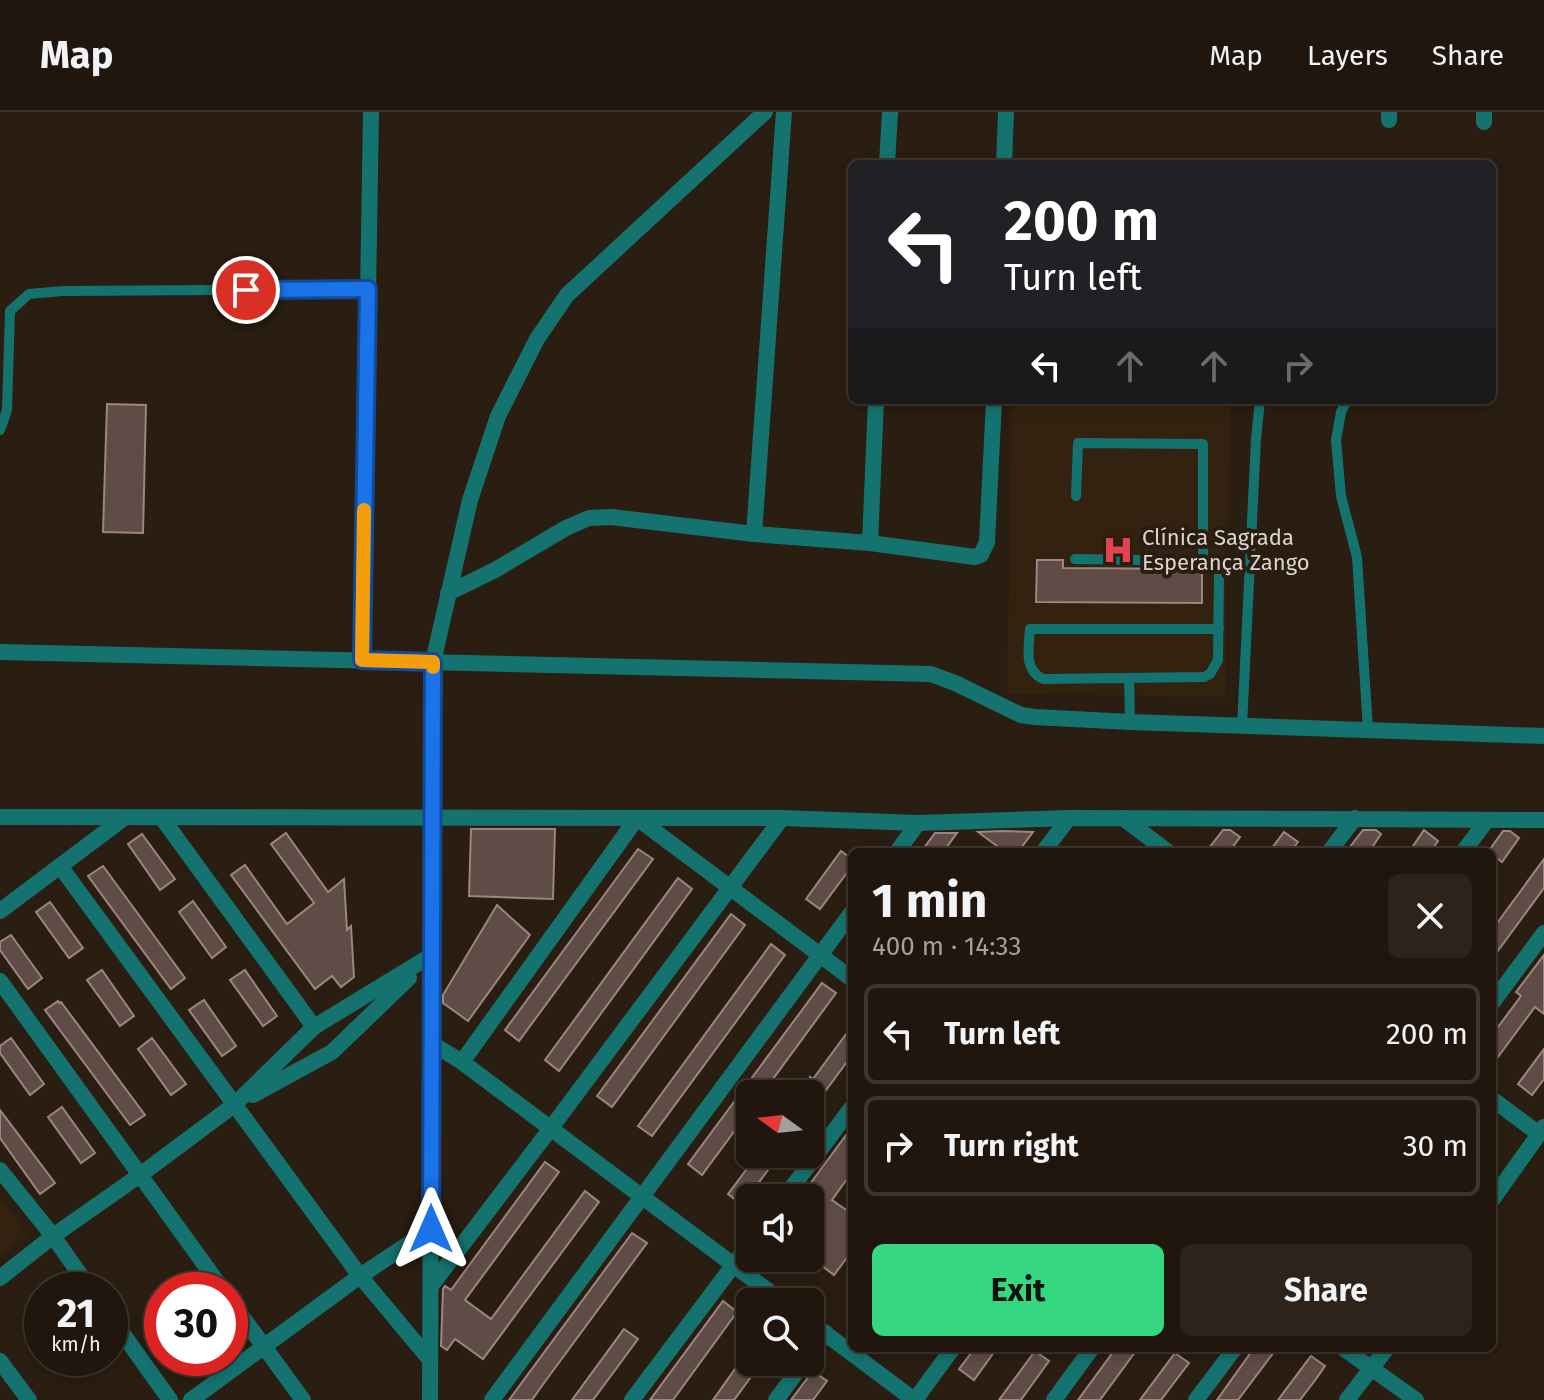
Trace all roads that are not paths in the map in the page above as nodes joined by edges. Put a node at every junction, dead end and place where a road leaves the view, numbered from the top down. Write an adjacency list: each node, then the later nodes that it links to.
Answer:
1 (371, 112): 8 (street)
2 (765, 112): 19 (street)
3 (784, 112): 15 (street)
4 (890, 112): 6 (street)
5 (1006, 112): 7 (street)
6 (887, 160)
7 (1004, 160)
8 (368, 289): 13 (lane); 22 (street)
9 (876, 404): 16 (street)
10 (994, 404): 16 (street)
11 (1260, 404): 26 (lane)
12 (1345, 404): 27 (lane)
13 (0, 430)
14 (1076, 496): 18 (lane)
15 (754, 534): 16 (street); 19 (street)
16 (870, 543)
17 (1075, 559): 18 (lane)
18 (1203, 561): 20 (lane)
19 (448, 593): 23 (street)
20 (1219, 629): 24 (lane); 24 (lane)
21 (0, 652): 22 (street)
22 (362, 660): 23 (street)
23 (433, 662): 25 (street); 32 (street)
24 (1129, 678): 25 (lane)
25 (1130, 722): 26 (street)
26 (1242, 726): 27 (street)
27 (1368, 730): 28 (street)
28 (1544, 736)
29 (0, 817): 30 (street)
30 (124, 818): 31 (street); 46 (street)
31 (162, 818): 32 (street); 56 (street)
32 (432, 818): 33 (street); 51 (street)
33 (637, 818): 34 (street); 47 (street); 58 (street)
34 (782, 818): 40 (street); 47 (street)
35 (1069, 818): 36 (street); 40 (street); 42 (street)
36 (1123, 818): 37 (street); 43 (street)
37 (1355, 818): 38 (street); 44 (street)
38 (1487, 820): 39 (street); 45 (street)
39 (1544, 820)
40 (918, 823): 41 (street)
41 (900, 848)
42 (1046, 848)
43 (1163, 848)
44 (1332, 848)
45 (1466, 848)
46 (60, 866): 48 (street); 60 (street)
47 (730, 887): 52 (street); 62 (street)
48 (0, 911)
49 (848, 918): 52 (street)
50 (1544, 933): 55 (street)
51 (432, 955): 56 (street); 57 (street); 60 (street)
52 (821, 955): 53 (street); 68 (street)
53 (848, 976)
54 (0, 981): 65 (street)
55 (1496, 998)
56 (314, 1027): 60 (street)
57 (431, 1043): 58 (street); 69 (street)
58 (462, 1062): 62 (street)
59 (1496, 1102): 63 (street)
60 (234, 1105): 65 (street); 75 (street)
61 (848, 1112): 66 (street)
62 (551, 1128): 68 (street); 77 (street)
63 (1541, 1131): 67 (street)
64 (0, 1170): 70 (street)
65 (140, 1175): 70 (street); 74 (street)
66 (794, 1184)
67 (1496, 1194)
68 (642, 1196): 72 (street); 100 (street)
69 (431, 1229): 75 (street); 77 (street)
70 (53, 1236): 73 (street); 76 (street)
71 (736, 1261): 72 (street)
72 (733, 1265): 78 (street); 101 (street)
73 (78, 1272)
74 (210, 1272)
75 (360, 1276): 83 (street); 91 (street)
76 (0, 1278)
77 (431, 1286): 91 (street)
78 (764, 1288)
79 (248, 1324): 83 (street)
80 (826, 1333): 81 (street); 84 (street)
81 (824, 1336)
82 (128, 1341): 96 (street)
83 (264, 1346): 97 (street); 98 (street)
84 (848, 1350)
85 (851, 1352): 103 (street)
86 (950, 1352): 103 (street)
87 (1089, 1352): 104 (street)
88 (1232, 1352): 105 (street)
89 (1349, 1352): 93 (street)
90 (1384, 1352): 93 (street)
91 (430, 1360): 99 (street)
92 (0, 1361): 95 (street)
93 (1372, 1369): 106 (street); 107 (street)
94 (794, 1376): 102 (street)
95 (29, 1400)
96 (170, 1400)
97 (191, 1400)
98 (303, 1400)
99 (430, 1400)
100 (492, 1400)
101 (632, 1400)
102 (776, 1400)
103 (914, 1400)
104 (1054, 1400)
105 (1196, 1400)
106 (1347, 1400)
107 (1416, 1400)

